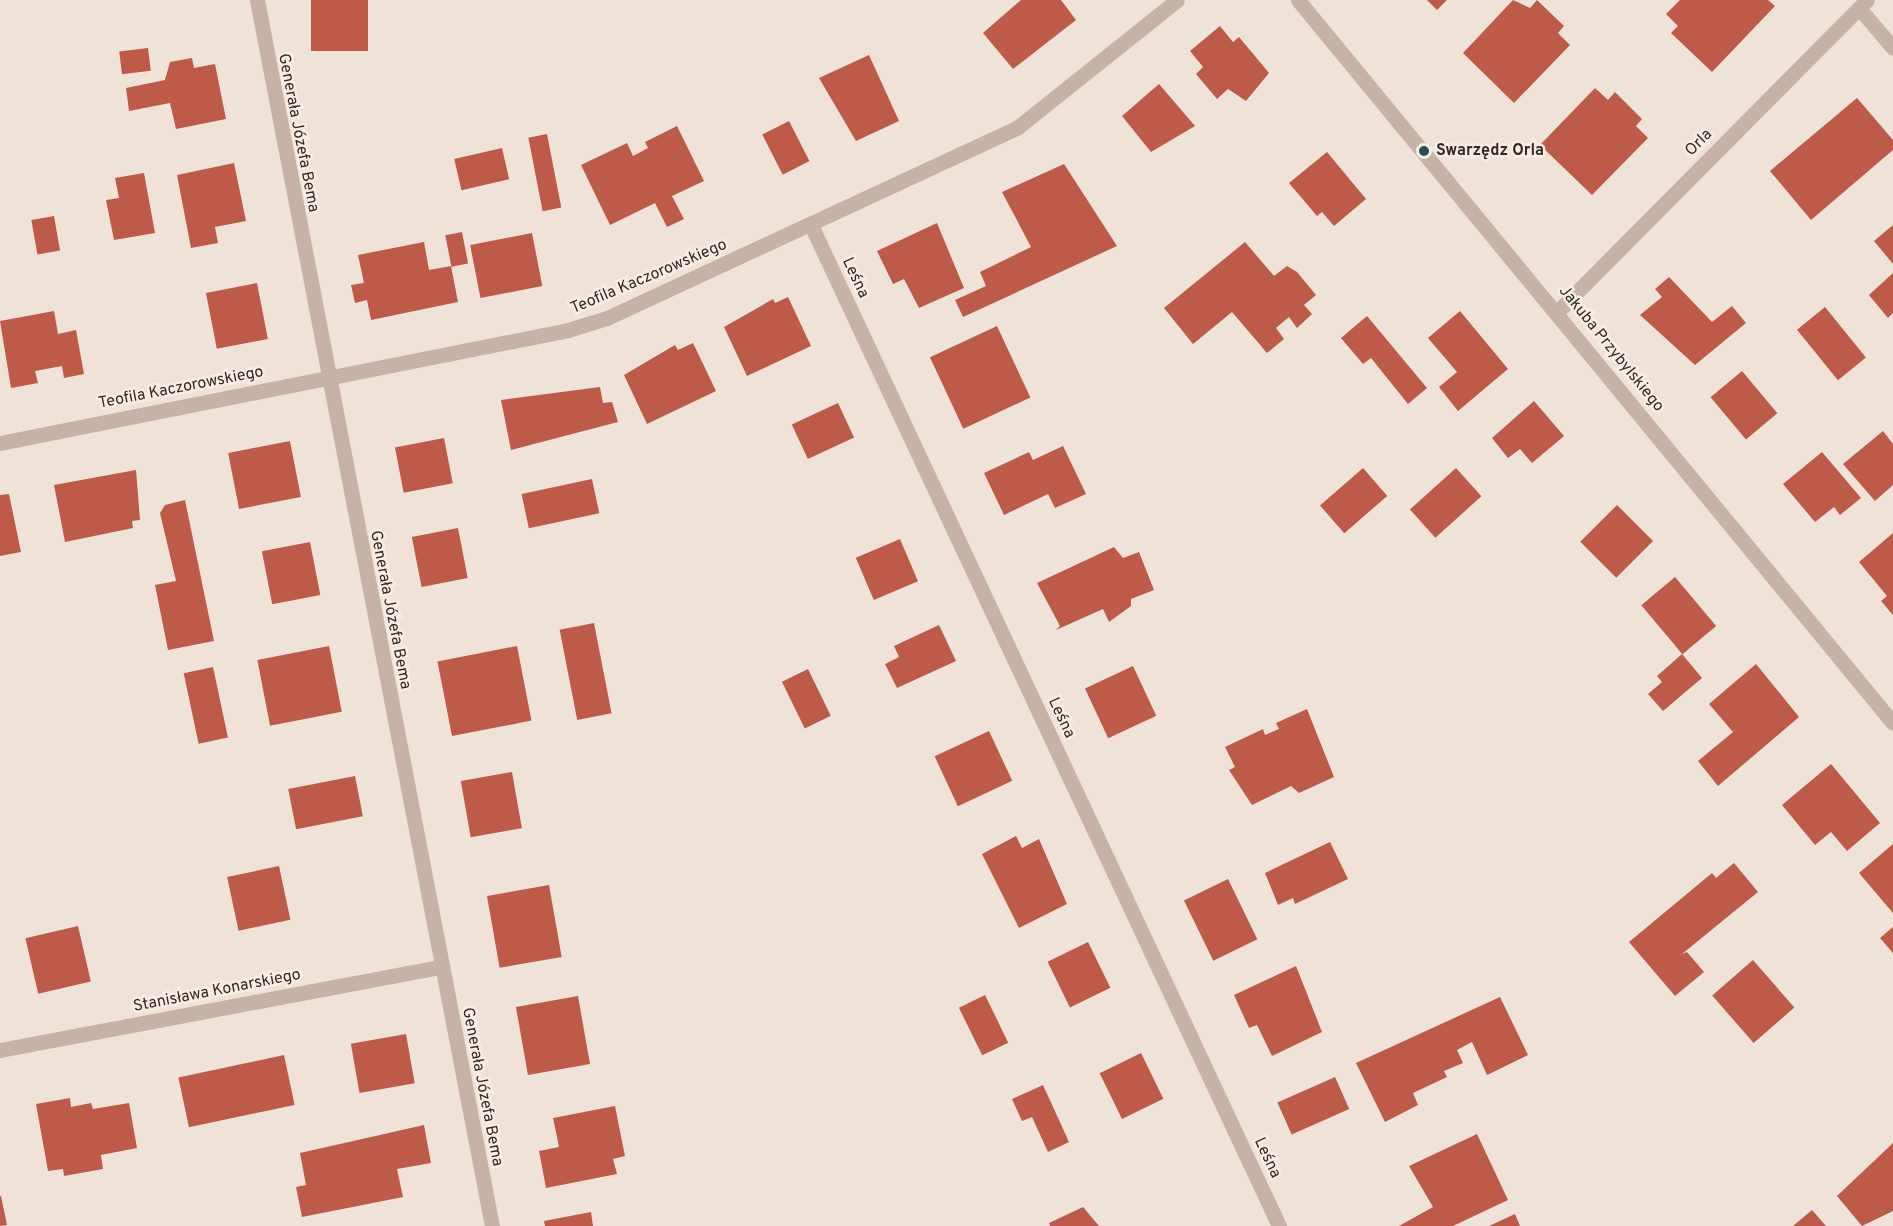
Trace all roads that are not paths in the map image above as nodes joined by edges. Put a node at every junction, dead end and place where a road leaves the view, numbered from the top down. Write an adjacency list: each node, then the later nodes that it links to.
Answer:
1 (257, 0): 8 (street, Generała Józefa Bema)
2 (1177, 0): 6 (street, Teofila Kaczorowskiego)
3 (1298, 0): 7 (street, Jakuba Przybylskiego)
4 (1863, 4): 5 (street); 7 (street, Orla)
5 (1893, 48)
6 (811, 225): 8 (street, Teofila Kaczorowskiego); 14 (street, Leśna)
7 (1558, 311): 10 (street, Jakuba Przybylskiego)
8 (326, 377): 9 (street, Teofila Kaczorowskiego); 11 (street, Generała Józefa Bema)
9 (0, 443)
10 (1893, 723)
11 (440, 967): 12 (street, Stanisława Konarskiego); 13 (street, Generała Józefa Bema)
12 (0, 1050)
13 (492, 1226)
14 (1279, 1226)

